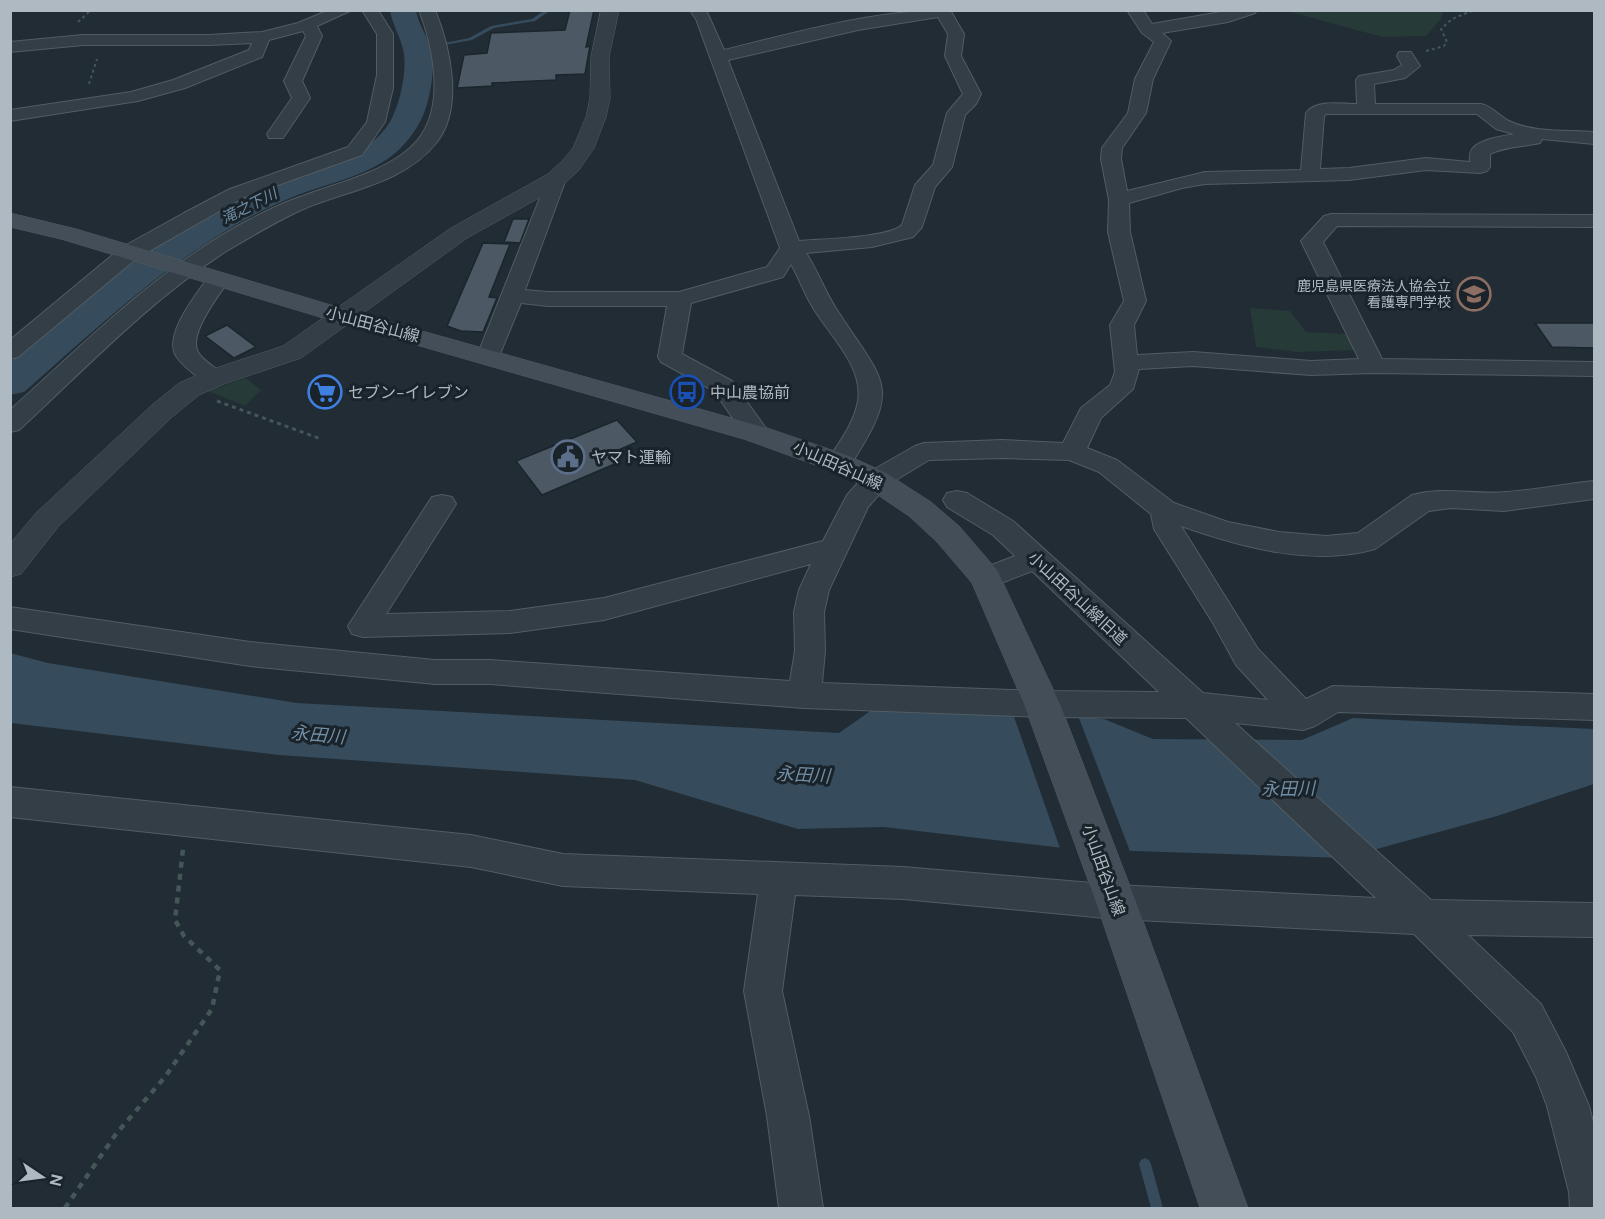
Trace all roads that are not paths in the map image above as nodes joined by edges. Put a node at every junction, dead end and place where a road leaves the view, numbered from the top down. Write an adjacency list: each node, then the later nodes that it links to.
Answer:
1 (344, 10): 9 (street)
2 (370, 10): 25 (street)
3 (427, 10): 26 (street)
4 (610, 10): 20 (street)
5 (698, 10): 14 (street)
6 (1136, 10): 10 (street)
7 (1249, 10): 10 (street)
8 (942, 11): 14 (street); 24 (street)
9 (308, 24): 11 (street); 17 (street)
10 (1148, 30): 21 (street)
11 (261, 37): 12 (street); 16 (street)
12 (10, 47)
13 (1405, 56): 15 (street)
14 (718, 57): 24 (street)
15 (1366, 110): 18 (street); 19 (street)
16 (10, 116)
17 (276, 134)
18 (1591, 141): 19 (street)
19 (1310, 175): 21 (street)
20 (556, 179): 28 (street); 30 (street)
21 (1119, 200): 33 (street)
22 (10, 220): 25 (main road, 小山田谷山線)
23 (1594, 221): 34 (street)
24 (791, 248): 29 (street); 40 (street)
25 (132, 254): 26 (main road, 小山田谷山線); 31 (street)
26 (184, 269): 27 (main road, 小山田谷山線); 37 (street)
27 (218, 280): 30 (main road, 小山田谷山線); 36 (street)
28 (512, 295): 29 (street); 32 (street)
29 (680, 299): 38 (street)
30 (342, 316): 32 (main road, 小山田谷山線); 36 (street)
31 (10, 352)
32 (489, 356): 38 (main road, 小山田谷山線)
33 (1125, 363): 34 (street); 39 (street)
34 (1374, 366): 35 (street)
35 (1594, 369)
36 (201, 384): 48 (street)
37 (10, 424)
38 (757, 434): 40 (main road, 小山田谷山線)
39 (1072, 452): 41 (street); 45 (street)
40 (839, 463): 41 (main road, 小山田谷山線)
41 (876, 480): 46 (street); 49 (main road, 小山田谷山線)
42 (1594, 490): 45 (street)
43 (957, 500): 47 (street, 小山田谷山線旧道)
44 (442, 504): 46 (street)
45 (1164, 510): 55 (street)
46 (834, 548): 51 (street)
47 (1036, 559): 49 (street); 53 (street, 小山田谷山線旧道)
48 (10, 566)
49 (986, 578): 52 (main road, 小山田谷山線)
50 (10, 618): 51 (street)
51 (804, 695): 52 (street)
52 (1042, 704): 53 (street); 58 (main road, 小山田谷山線)
53 (1192, 705): 55 (street); 59 (street, 小山田谷山線旧道)
54 (1594, 707): 55 (street)
55 (1303, 717)
56 (10, 802): 57 (street)
57 (779, 878): 58 (street); 61 (street)
58 (1116, 902): 59 (street); 62 (main road, 小山田谷山線)
59 (1424, 916): 60 (street); 63 (street)
60 (1594, 920)
61 (801, 1209)
62 (1224, 1209)
63 (1592, 1209)

